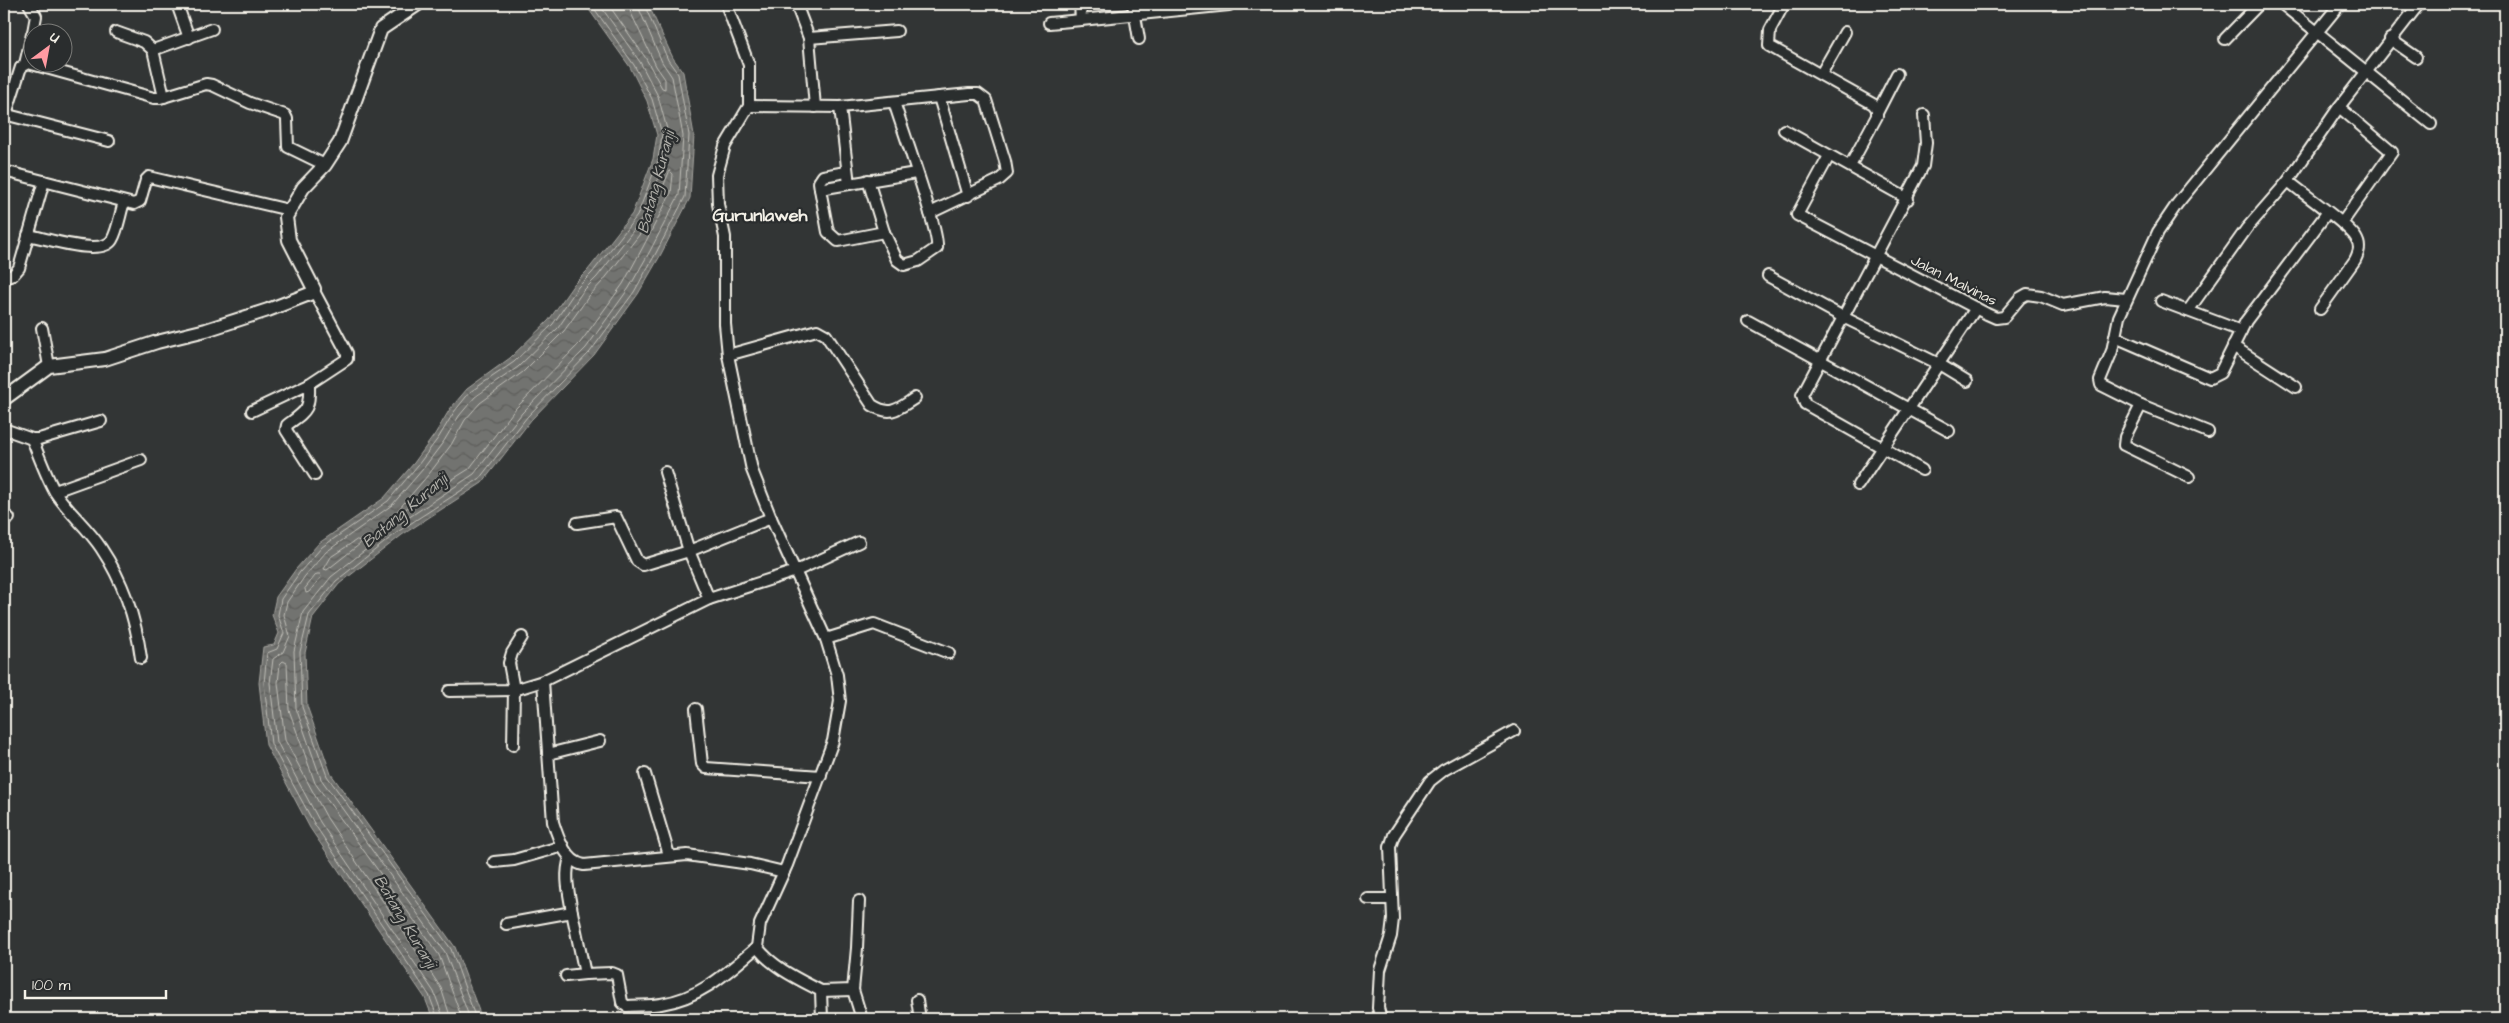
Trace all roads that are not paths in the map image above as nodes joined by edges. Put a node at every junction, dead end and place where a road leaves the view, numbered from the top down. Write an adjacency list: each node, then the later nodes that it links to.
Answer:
1 (29, 4): 16 (street)
2 (177, 4): 23 (street)
3 (418, 4): 49 (street)
4 (726, 4): 38 (street)
5 (796, 4): 24 (street)
6 (1080, 4): 15 (street)
7 (1133, 4): 14 (street)
8 (1784, 4): 33 (street)
9 (2259, 4): 25 (street)
10 (2282, 4): 22 (street)
11 (2340, 4): 22 (street)
12 (2419, 4): 26 (street)
13 (1230, 5): 14 (street)
14 (1134, 15): 15 (street); 27 (street)
15 (1081, 20): 17 (street)
16 (35, 22)
17 (1049, 23)
18 (212, 29): 23 (street)
19 (897, 31): 24 (street)
20 (116, 32): 28 (street)
21 (1845, 32): 33 (street)
22 (2316, 32): 32 (street); 72 (street)
23 (189, 38): 28 (street)
24 (809, 38): 39 (street)
25 (2225, 39)
26 (2390, 39): 29 (street); 32 (street)
27 (1139, 40)
28 (153, 50): 35 (street)
29 (2416, 57)
30 (22, 66): 43 (street)
31 (55, 72): 35 (street)
32 (2366, 72): 41 (street); 45 (street)
33 (1820, 74): 42 (street)
34 (1898, 74): 42 (street)
35 (164, 97): 49 (street)
36 (939, 97): 37 (street); 59 (street); 59 (street)
37 (894, 102): 40 (street); 53 (street)
38 (749, 106): 39 (street); 83 (street)
39 (816, 107): 40 (street)
40 (840, 107): 52 (street)
41 (2339, 108): 56 (street); 65 (street)
42 (1877, 113): 50 (street)
43 (5, 114): 47 (street)
44 (1924, 115): 60 (street)
45 (2430, 124)
46 (1784, 130): 48 (street)
47 (109, 141)
48 (1829, 156): 50 (street); 68 (street, Jalan Malvinas)
49 (325, 165): 62 (street)
50 (1850, 166): 60 (street)
51 (4, 171): 55 (street)
52 (846, 172): 57 (street); 58 (street)
53 (916, 173): 54 (street); 63 (street)
54 (868, 180): 57 (street); 66 (street)
55 (44, 181): 61 (street); 67 (street)
56 (2288, 181): 64 (street); 76 (street)
57 (848, 184): 58 (street)
58 (820, 190): 66 (street)
59 (968, 196): 63 (street)
60 (1908, 198): 68 (street)
61 (124, 202): 62 (street); 67 (street)
62 (289, 210): 71 (street)
63 (930, 213): 66 (street)
64 (2327, 213): 65 (street); 80 (street)
65 (2342, 222): 75 (street)
66 (884, 232)
67 (28, 235): 70 (street)
68 (1877, 257): 74 (street, Jalan Malvinas); 77 (street)
69 (1768, 276): 77 (street)
70 (4, 278)
71 (314, 288): 86 (street); 88 (street)
72 (2126, 299): 74 (street, Jalan Malvinas); 81 (street)
73 (2161, 300): 76 (street)
74 (1976, 308): 85 (street)
75 (2320, 309)
76 (2188, 311): 80 (street)
77 (1843, 317): 84 (street); 85 (street)
78 (1748, 321): 84 (street)
79 (42, 328): 86 (street)
80 (2241, 331): 82 (street)
81 (2115, 337): 82 (street); 92 (street)
82 (2233, 346): 89 (street)
83 (728, 355): 90 (street); 108 (street)
84 (1820, 360): 93 (street); 100 (street)
85 (1939, 364): 87 (street); 93 (street)
86 (49, 366): 91 (street)
87 (1967, 381)
88 (308, 384): 94 (street); 104 (street)
89 (2296, 387)
90 (915, 398)
91 (4, 400)
92 (2141, 405): 98 (street); 105 (street)
93 (1909, 409): 97 (street); 100 (street)
94 (252, 411)
95 (101, 421): 99 (street)
96 (4, 429): 99 (street)
97 (1949, 431)
98 (2208, 432)
99 (32, 440): 107 (street)
100 (1883, 447): 102 (street); 106 (street)
101 (141, 460): 107 (street)
102 (1922, 470)
103 (665, 472): 111 (street)
104 (315, 475)
105 (2189, 477)
106 (1858, 485)
107 (55, 491): 117 (street)
108 (770, 518): 111 (street); 112 (street)
109 (577, 523): 111 (street)
110 (859, 542): 112 (street)
111 (689, 551): 113 (street)
112 (796, 571): 113 (street); 115 (street)
113 (709, 599): 118 (street)
114 (522, 637): 119 (street)
115 (826, 640): 116 (street); 127 (street)
116 (949, 653)
117 (140, 658)
118 (543, 681): 119 (street); 125 (street)
119 (514, 690): 120 (street); 124 (street)
120 (449, 691)
121 (696, 709): 127 (street)
122 (1514, 731): 134 (street)
123 (600, 741): 125 (street)
124 (513, 745)
125 (548, 754): 128 (street)
126 (645, 774): 129 (street)
127 (821, 776): 132 (street)
128 (564, 846): 130 (street); 131 (street)
129 (669, 855): 130 (street); 132 (street)
130 (570, 858): 136 (street)
131 (494, 862)
132 (784, 872): 138 (street)
133 (1368, 899): 134 (street)
134 (1392, 900): 147 (street)
135 (859, 901): 141 (street)
136 (572, 912): 137 (street); 139 (street)
137 (506, 924)
138 (757, 947): 139 (street); 142 (street)
139 (585, 974): 140 (street)
140 (566, 976)
141 (853, 990): 142 (street); 145 (street)
142 (821, 991): 144 (street)
143 (917, 1000): 146 (street)
144 (822, 1019)
145 (862, 1019)
146 (920, 1019)
147 (1380, 1019)

